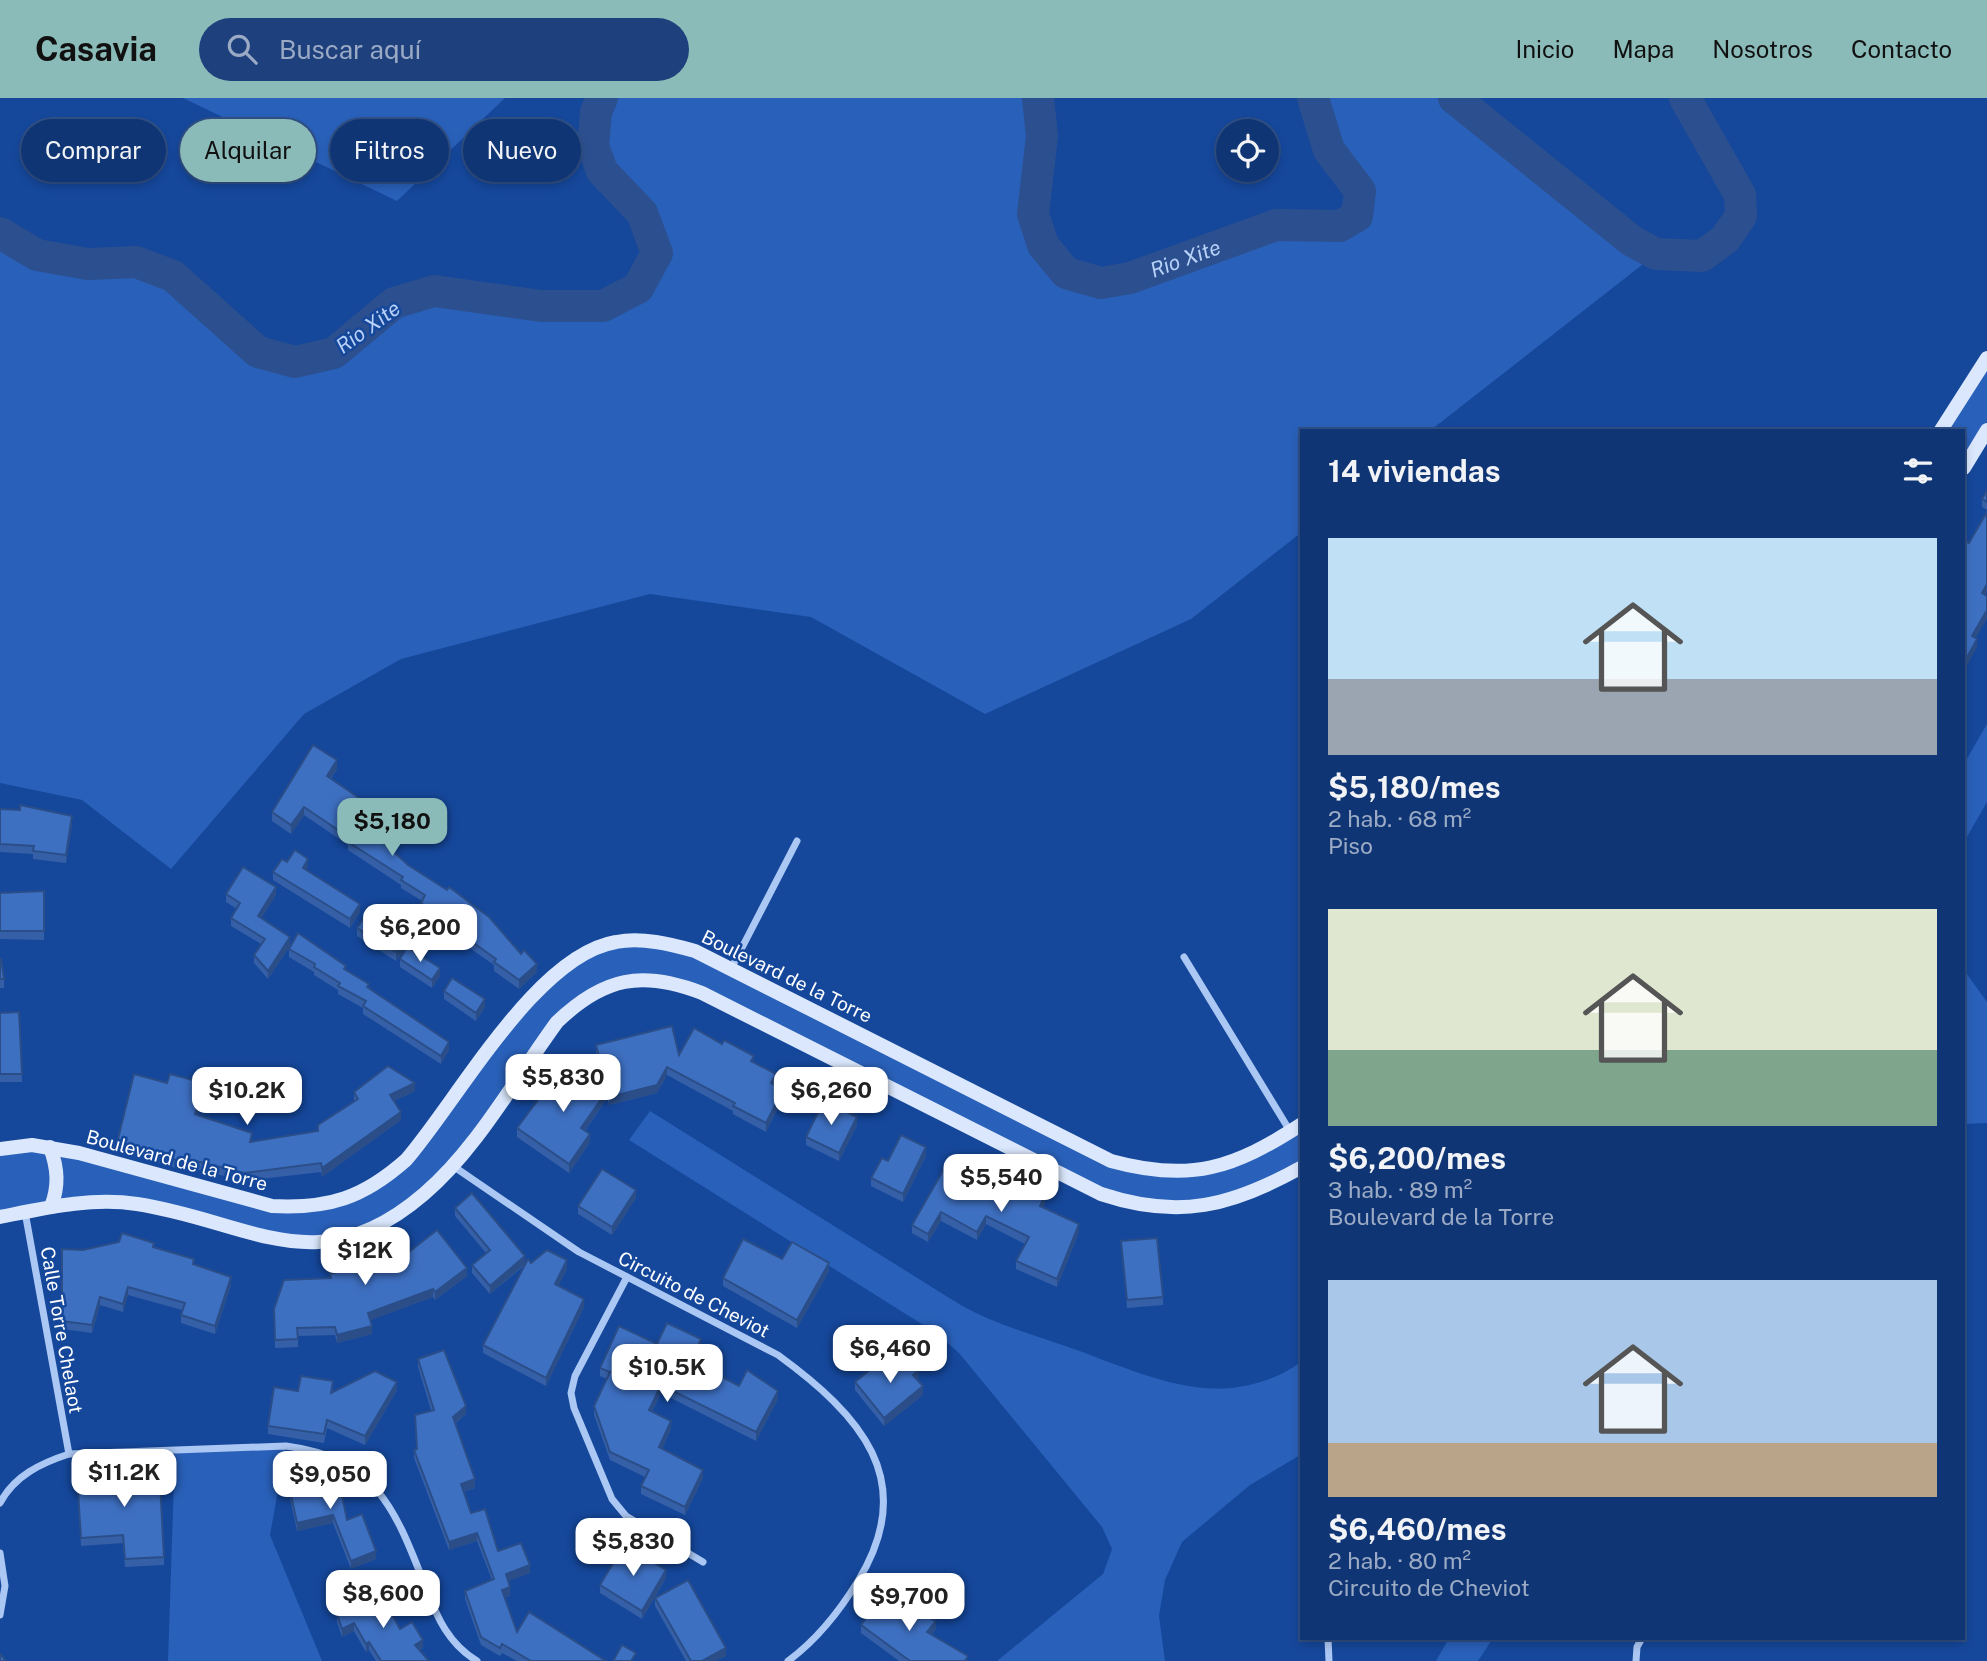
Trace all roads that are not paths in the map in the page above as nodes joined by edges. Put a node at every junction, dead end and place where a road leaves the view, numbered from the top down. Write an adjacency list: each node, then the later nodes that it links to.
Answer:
1 (1987, 358): 2 (street)
2 (1942, 429)
3 (1986, 433): 4 (street)
4 (1965, 466)
5 (797, 841): 7 (street)
6 (1184, 957): 8 (street)
7 (732, 967): 8 (street, Boulevard de la Torre); 9 (street, Boulevard de la Torre)
8 (1296, 1128)
9 (50, 1147): 10 (street, Boulevard de la Torre); 13 (street)
10 (0, 1149)
11 (453, 1166): 12 (street); 13 (street); 16 (street, Circuito de Cheviot)
12 (1300, 1168)
13 (51, 1207): 14 (street)
14 (25, 1212): 15 (street); 17 (street, Calle Torre Chelaot)
15 (0, 1217)
16 (627, 1276): 20 (street); 25 (street, Circuito de Cheviot)
17 (69, 1454): 18 (street); 24 (street)
18 (0, 1503)
19 (0, 1553): 21 (street)
20 (703, 1562)
21 (0, 1615)
22 (1328, 1640): 26 (street)
23 (1641, 1640): 27 (street)
24 (477, 1661)
25 (788, 1661)
26 (1329, 1661)
27 (1636, 1661)

